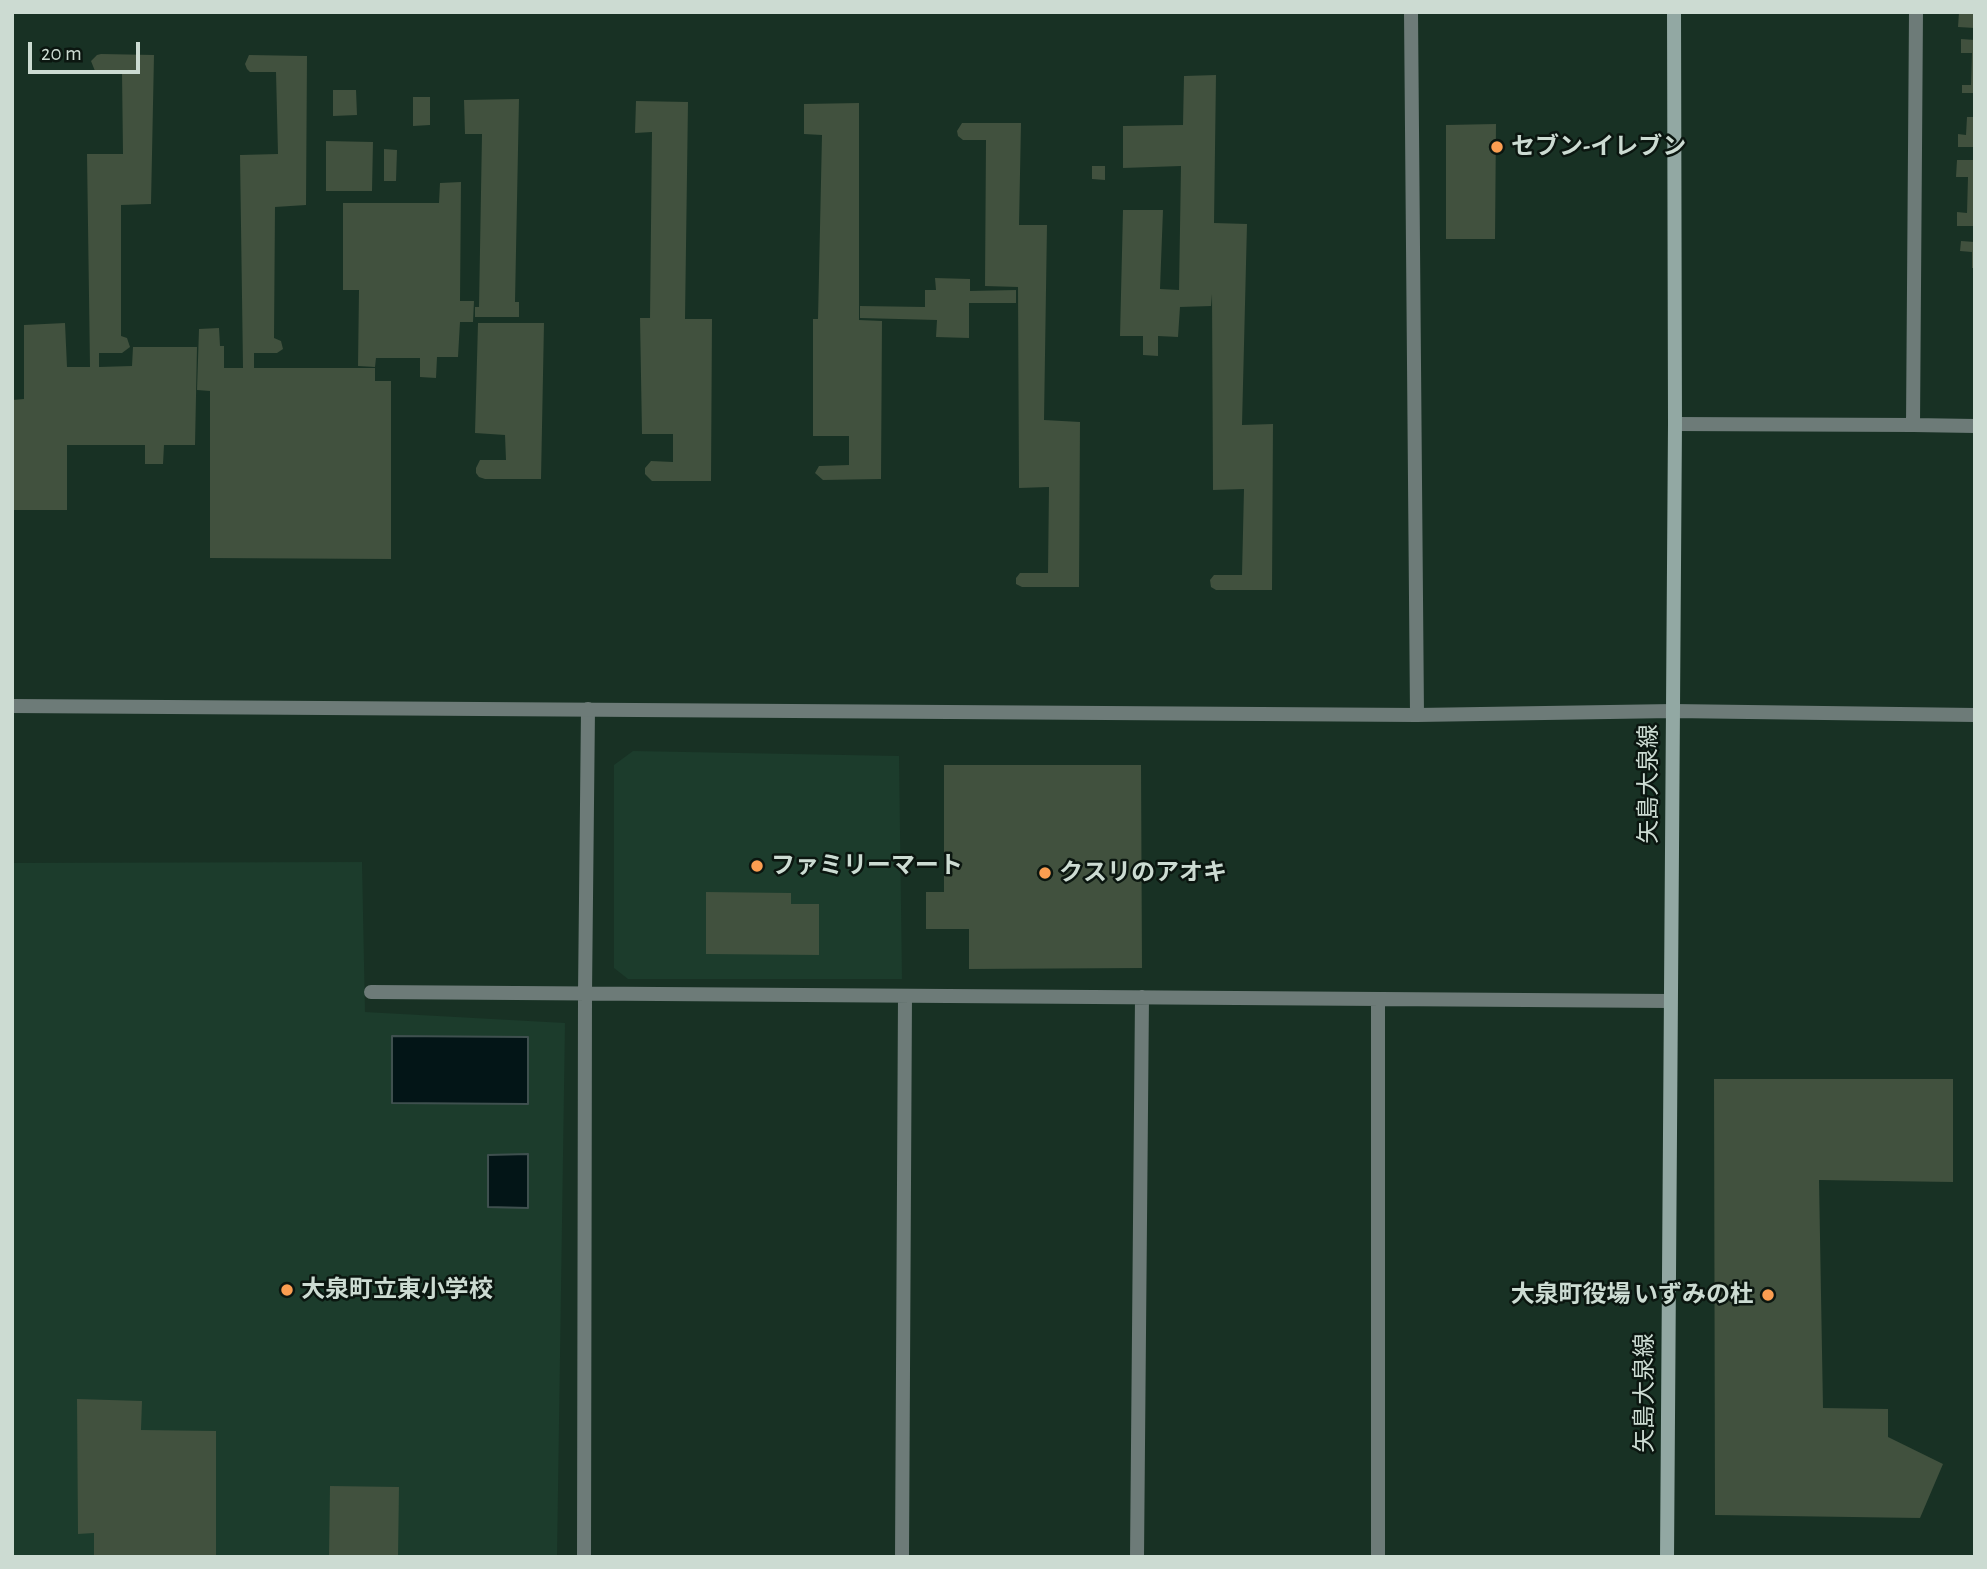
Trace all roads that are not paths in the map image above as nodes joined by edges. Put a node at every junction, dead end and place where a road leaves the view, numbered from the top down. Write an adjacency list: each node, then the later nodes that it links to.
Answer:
1 (1411, 12): 10 (street)
2 (1674, 12): 4 (main road, 矢島大泉線)
3 (1916, 12): 5 (street)
4 (1675, 424): 5 (street); 9 (main road, 矢島大泉線)
5 (1913, 425): 6 (street)
6 (1975, 426)
7 (12, 706): 8 (street)
8 (588, 709): 10 (street); 13 (street)
9 (1673, 711): 10 (street); 11 (street); 17 (main road, 矢島大泉線)
10 (1417, 715)
11 (1975, 715)
12 (370, 992): 13 (street)
13 (585, 993): 14 (street); 18 (street)
14 (905, 996): 15 (street); 19 (street)
15 (1142, 998): 16 (street); 20 (street)
16 (1378, 999): 17 (street); 21 (street)
17 (1670, 1001): 22 (main road, 矢島大泉線)
18 (584, 1557)
19 (902, 1557)
20 (1137, 1557)
21 (1378, 1557)
22 (1667, 1557)

